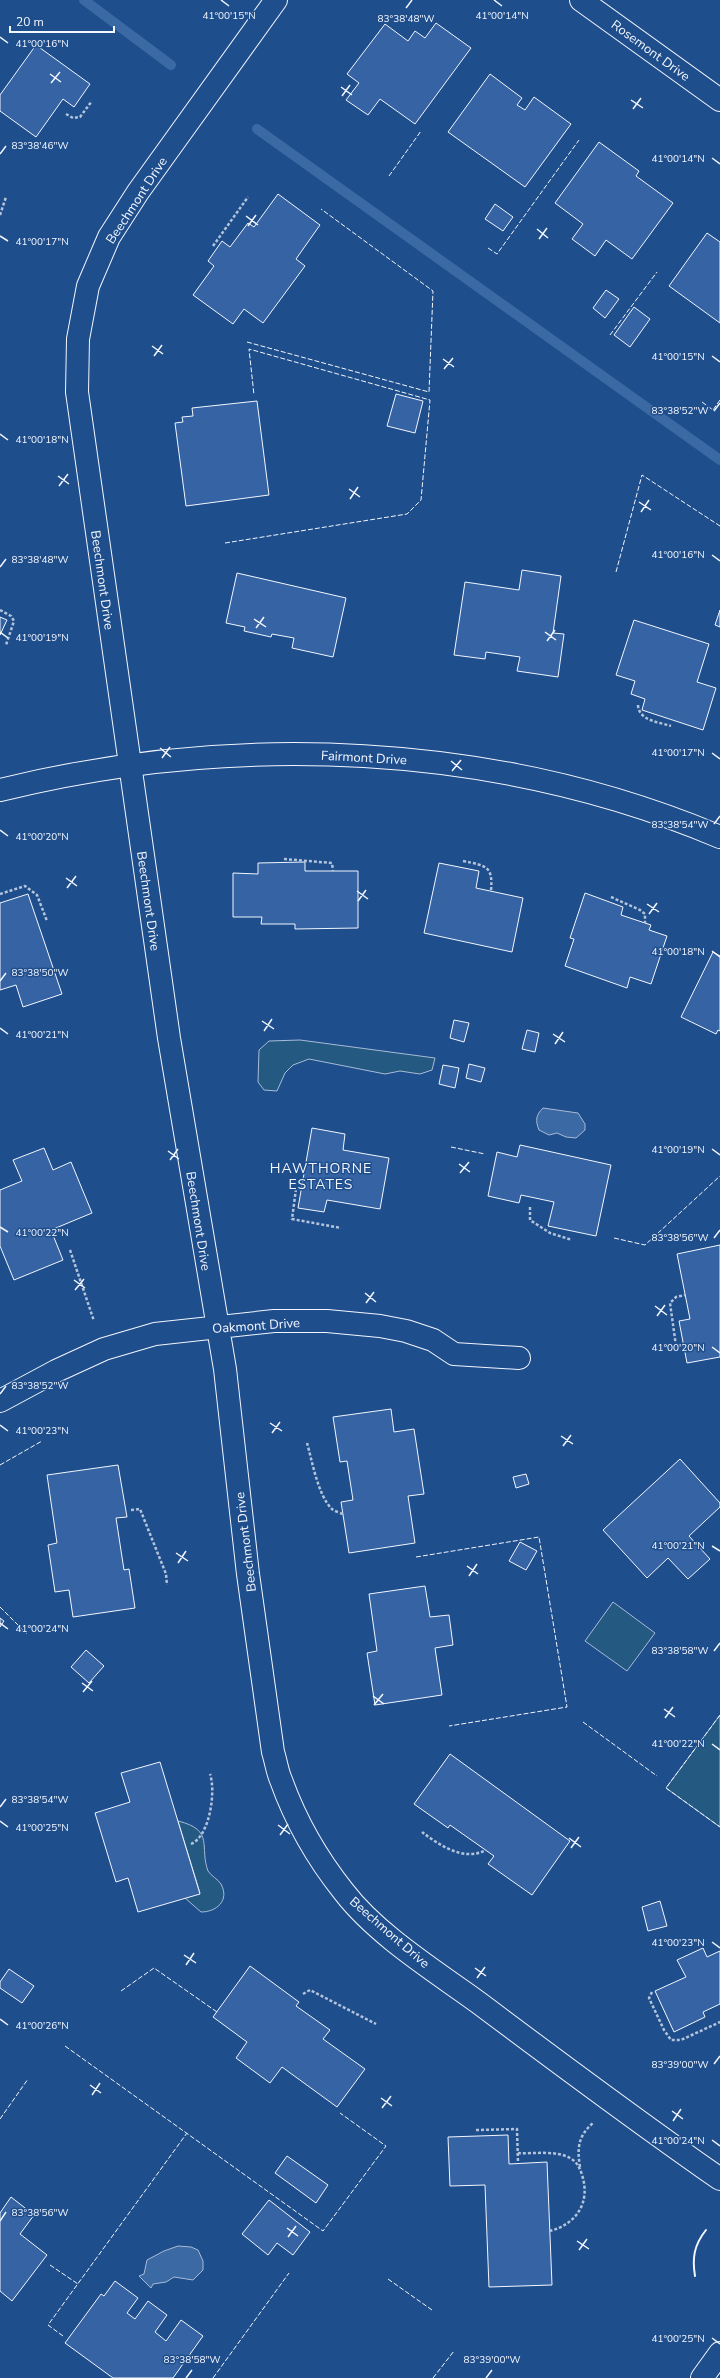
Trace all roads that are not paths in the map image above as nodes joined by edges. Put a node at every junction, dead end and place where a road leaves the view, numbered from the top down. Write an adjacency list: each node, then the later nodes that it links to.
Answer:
1 (276, 0): 4 (street, Beechmont Drive)
2 (581, 0): 3 (street, Rosemont Drive)
3 (720, 100)
4 (129, 765): 5 (street, Fairmont Drive); 6 (street, Fairmont Drive); 7 (street, Beechmont Drive)
5 (0, 790)
6 (720, 837)
7 (216, 1327): 8 (street, Oakmont Drive); 9 (street, Oakmont Drive); 10 (street, Beechmont Drive)
8 (519, 1358)
9 (0, 1400)
10 (720, 2179)
11 (720, 2353): 12 (street)
12 (702, 2378)

